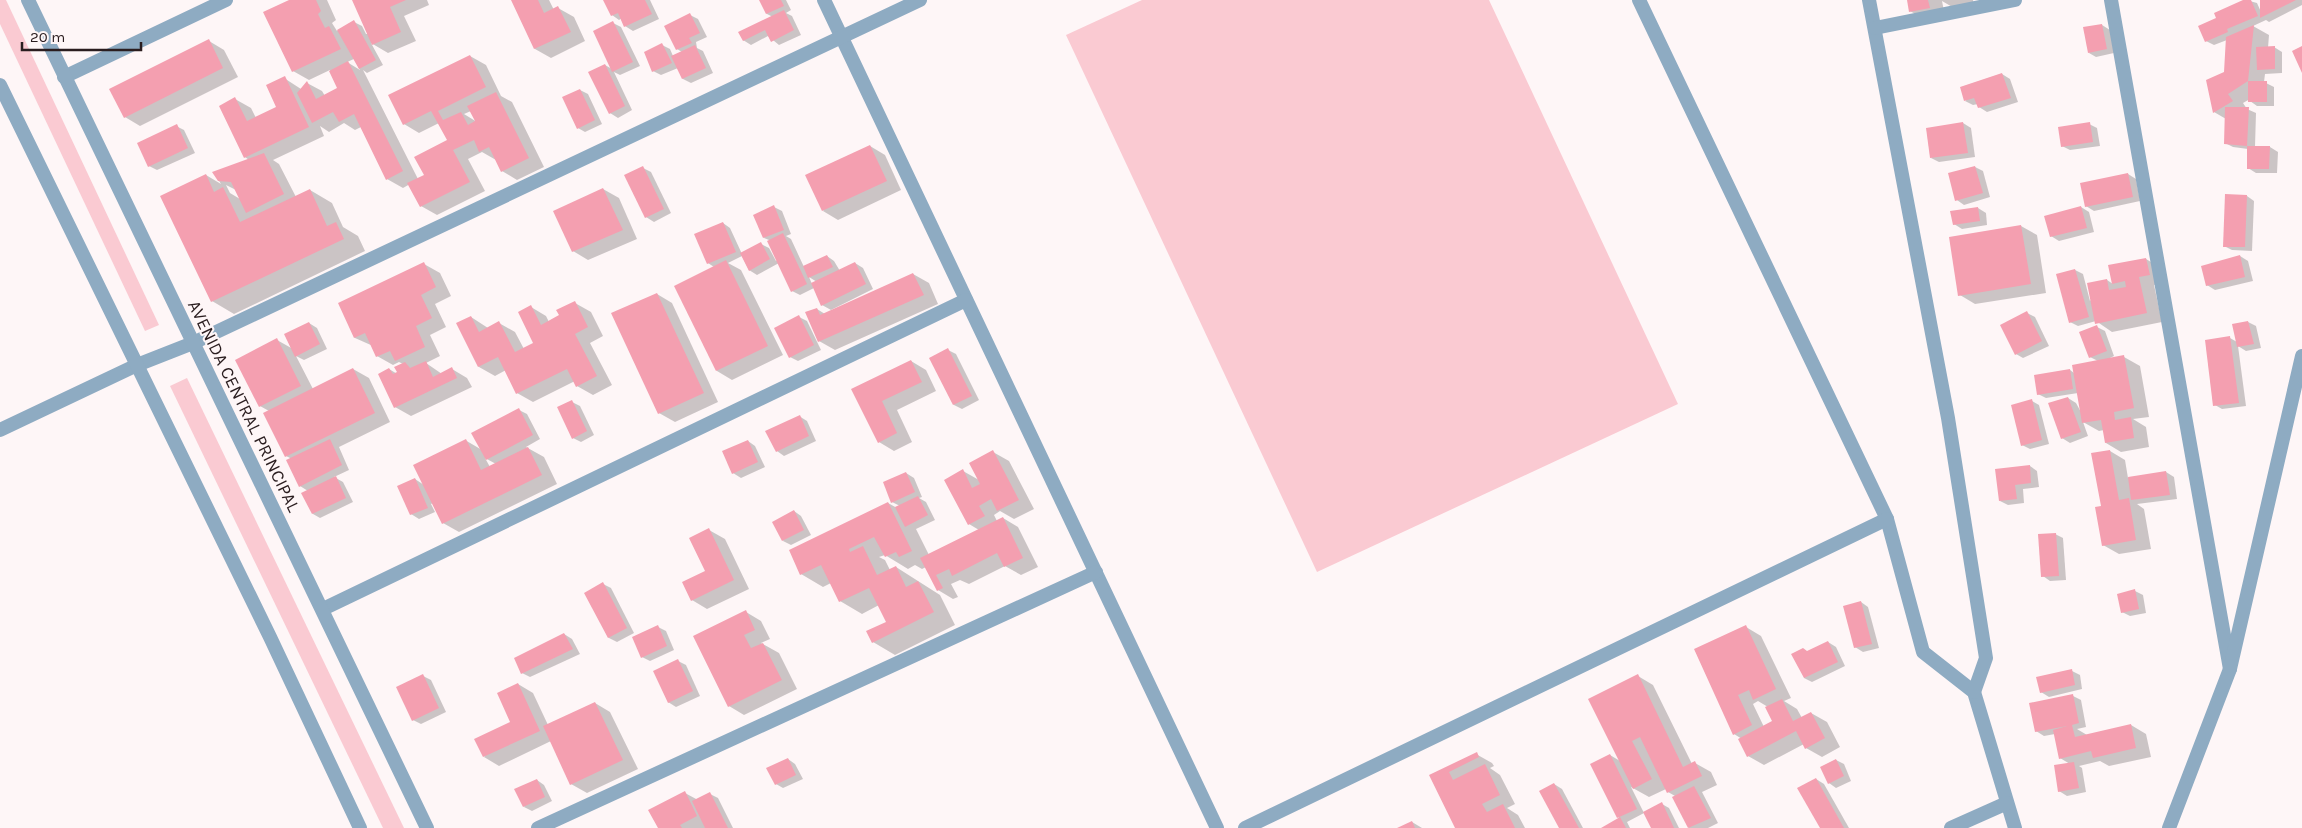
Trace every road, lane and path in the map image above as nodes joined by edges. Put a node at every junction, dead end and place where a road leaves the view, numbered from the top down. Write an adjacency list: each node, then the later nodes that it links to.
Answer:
1 (28, 0): 11 (street, AVENIDA CENTRAL PRINCIPAL)
2 (226, 0): 11 (street)
3 (824, 0): 10 (street)
4 (920, 0): 10 (street)
5 (1639, 0): 18 (street)
6 (1869, 0): 9 (street)
7 (2015, 0): 9 (street)
8 (2111, 0): 21 (street)
9 (1875, 28): 22 (street)
10 (842, 37): 13 (street); 14 (street)
11 (64, 77): 14 (street, AVENIDA CENTRAL PRINCIPAL)
12 (0, 85): 16 (street)
13 (966, 300): 19 (street); 20 (street)
14 (193, 343): 16 (street); 20 (street, AVENIDA CENTRAL PRINCIPAL)
15 (2302, 356): 21 (street)
16 (137, 365): 17 (street); 24 (street)
17 (0, 430)
18 (1887, 519): 22 (street); 28 (street)
19 (1096, 572): 26 (street); 27 (street)
20 (323, 610): 25 (street, AVENIDA CENTRAL PRINCIPAL)
21 (2230, 669): 31 (street)
22 (1974, 692): 23 (street)
23 (2006, 803): 29 (street); 30 (street)
24 (360, 828)
25 (427, 828)
26 (538, 828)
27 (1218, 828)
28 (1245, 828)
29 (1950, 828)
30 (2015, 828)
31 (2169, 828)

